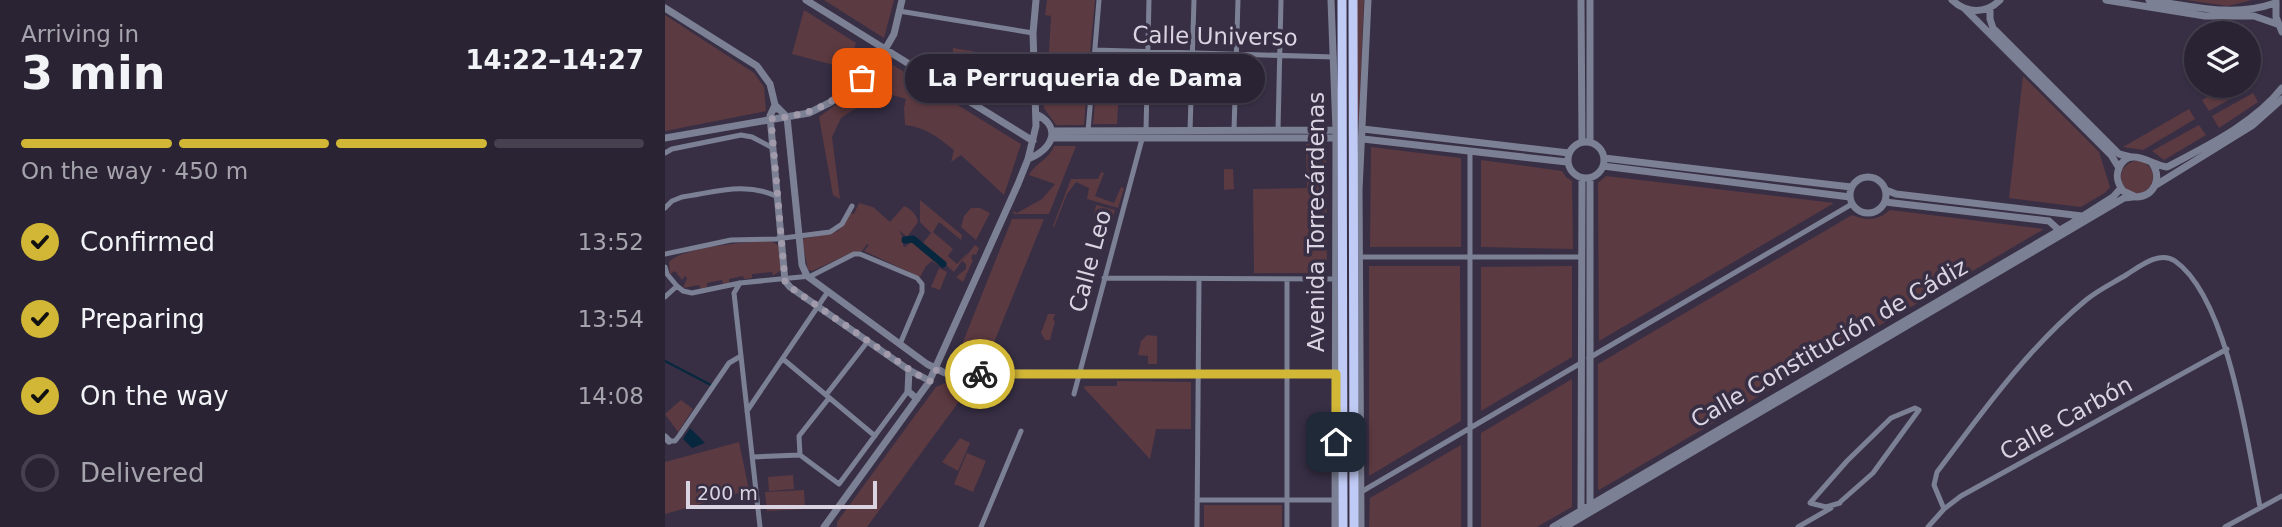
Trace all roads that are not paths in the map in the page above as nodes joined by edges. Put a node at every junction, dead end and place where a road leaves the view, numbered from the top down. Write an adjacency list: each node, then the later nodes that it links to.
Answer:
1 (806, 0): 27 (street)
2 (902, 0): 23 (street)
3 (1036, 0): 26 (street)
4 (1099, 0): 28 (street)
5 (1149, 0): 29 (street)
6 (1194, 0): 30 (street)
7 (1238, 0): 31 (street)
8 (1281, 0): 32 (street)
9 (1331, 0): 33 (street, Avenida Torrecárdenas)
10 (1342, 0): 142 (main road, Avenida Torrecárdenas)
11 (1353, 0): 80 (main road, Avenida Torrecárdenas)
12 (1368, 0): 42 (street, Avenida Torrecárdenas)
13 (1581, 0): 55 (street)
14 (1590, 0): 55 (street)
15 (1952, 0): 22 (street)
16 (2000, 0): 21 (street)
17 (2106, 0): 24 (street)
18 (2149, 0): 19 (street)
19 (2276, 2): 24 (street)
20 (665, 8): 38 (street)
21 (1990, 8): 22 (street); 59 (street)
22 (1965, 9): 64 (street)
23 (899, 11): 26 (street); 27 (street)
24 (2277, 24): 25 (street)
25 (2282, 32)
26 (1033, 33): 34 (street)
27 (886, 50): 40 (street); 54 (street)
28 (1095, 50): 29 (street, Calle Universo); 46 (street)
29 (1148, 52): 30 (street, Calle Universo); 43 (street)
30 (1192, 53): 31 (street, Calle Universo); 47 (street)
31 (1236, 54): 32 (street, Calle Universo); 44 (street)
32 (1280, 55): 33 (street, Calle Universo); 45 (street)
33 (1334, 57): 49 (street, Avenida Torrecárdenas)
34 (1034, 75): 35 (street); 39 (street)
35 (1087, 81)
36 (2282, 88): 63 (street)
37 (2282, 99): 66 (street)
38 (775, 105): 40 (street); 41 (street)
39 (1036, 114): 50 (street); 54 (street)
40 (787, 117): 41 (street); 78 (street)
41 (774, 118): 51 (street); 56 (street)
42 (1363, 129): 53 (street, Avenida Torrecárdenas); 60 (street)
43 (1146, 130): 46 (street); 47 (street)
44 (1234, 130): 45 (street); 47 (street)
45 (1278, 130): 48 (street)
46 (1088, 131): 50 (street)
47 (1190, 131)
48 (1322, 134): 49 (street); 52 (street)
49 (1336, 134): 90 (street, Avenida Torrecárdenas)
50 (1052, 135): 52 (street); 61 (street)
51 (665, 138)
52 (1142, 139): 87 (street, Calle Leo)
53 (1363, 139): 57 (street); 80 (street, Avenida Torrecárdenas)
54 (1034, 141): 61 (street)
55 (1586, 142): 60 (street); 62 (street)
56 (773, 148): 58 (street); 70 (street)
57 (1470, 150): 60 (street); 82 (street)
58 (665, 153)
59 (2132, 157): 63 (street); 64 (street)
60 (1568, 158): 65 (street)
61 (1028, 159): 106 (street)
62 (1604, 162): 65 (street); 67 (street); 72 (street)
63 (2152, 163): 66 (street)
64 (2119, 167): 68 (street)
65 (1586, 178): 83 (street); 102 (street)
66 (2156, 185): 71 (street)
67 (1851, 187): 69 (street); 72 (street)
68 (2121, 188): 71 (street); 76 (street, Calle Constitución de Cádiz)
69 (1886, 190): 73 (street); 76 (street)
70 (779, 197): 75 (street); 79 (street)
71 (2133, 197): 77 (street, Calle Constitución de Cádiz)
72 (1851, 201): 73 (street); 102 (street)
73 (1885, 202): 77 (street)
74 (852, 206): 78 (street)
75 (665, 208)
76 (2082, 216): 77 (street, Calle Constitución de Cádiz)
77 (2062, 232): 131 (street, Calle Constitución de Cádiz); 147 (street, Calle Constitución de Cádiz)
78 (799, 235): 79 (street); 85 (street)
79 (782, 238): 81 (street); 86 (street)
80 (1358, 253): 82 (street); 125 (street, Avenida Torrecárdenas); 143 (main road, Avenida Torrecárdenas)
81 (665, 254)
82 (1471, 257): 83 (street); 119 (street)
83 (1581, 257): 104 (street)
84 (665, 267): 92 (street)
85 (807, 276): 86 (street); 94 (street); 99 (street)
86 (785, 277): 91 (street); 97 (street)
87 (1104, 278): 88 (street); 108 (street, Calle Leo)
88 (1199, 279): 89 (street); 109 (street)
89 (1287, 279): 90 (street); 110 (street)
90 (1336, 279): 111 (street, Avenida Torrecárdenas)
91 (740, 283): 93 (street); 95 (street)
92 (677, 286): 93 (street); 96 (street)
93 (723, 287): 95 (street)
94 (827, 293): 97 (street); 99 (street)
95 (734, 295): 101 (street)
96 (665, 297)
97 (818, 306): 98 (street); 103 (street)
98 (868, 341): 107 (street); 116 (street)
99 (900, 344): 105 (street)
100 (2227, 349): 132 (street); 133 (street, Calle Carbón); 133 (street)
101 (741, 356): 118 (street); 122 (street)
102 (1589, 358): 131 (street)
103 (783, 359): 116 (street); 118 (street)
104 (1581, 363): 119 (street); 134 (street)
105 (927, 364): 106 (street); 112 (street)
106 (937, 369): 108 (street); 113 (street)
107 (909, 370): 112 (street); 114 (street)
108 (1077, 374): 109 (street); 115 (street, Calle Leo)
109 (1198, 374): 110 (street); 127 (street)
110 (1287, 374): 111 (street); 128 (street)
111 (1336, 374): 129 (street, Avenida Torrecárdenas)
112 (919, 375): 113 (street)
113 (930, 381): 117 (street)
114 (908, 391): 117 (street); 121 (street)
115 (1074, 394)
116 (827, 396): 121 (street); 123 (street)
117 (917, 399): 135 (street)
118 (747, 411): 124 (street)
119 (1471, 427): 125 (street); 145 (street)
120 (1021, 431): 138 (street)
121 (875, 436): 123 (street)
122 (667, 439)
123 (800, 455): 124 (street)
124 (753, 457): 136 (street)
125 (1361, 492): 144 (street, Avenida Torrecárdenas)
126 (2282, 496): 132 (street)
127 (1197, 500): 128 (street); 139 (street)
128 (1287, 500): 129 (street); 140 (street)
129 (1336, 500): 141 (street, Avenida Torrecárdenas)
130 (1840, 503): 130 (street); 148 (street)
131 (1590, 505): 134 (street, Calle Constitución de Cádiz)
132 (2260, 508): 150 (street)
133 (1944, 509): 149 (street, Calle Carbón)
134 (1581, 510): 146 (street, Calle Constitución de Cádiz)
135 (830, 523): 137 (street)
136 (760, 527)
137 (824, 527)
138 (981, 527)
139 (1197, 527)
140 (1287, 527)
141 (1335, 527)
142 (1343, 527)
143 (1354, 527)
144 (1361, 527)
145 (1471, 527)
146 (1553, 527)
147 (1565, 527)
148 (1798, 527)
149 (1928, 527)
150 (2225, 527)

